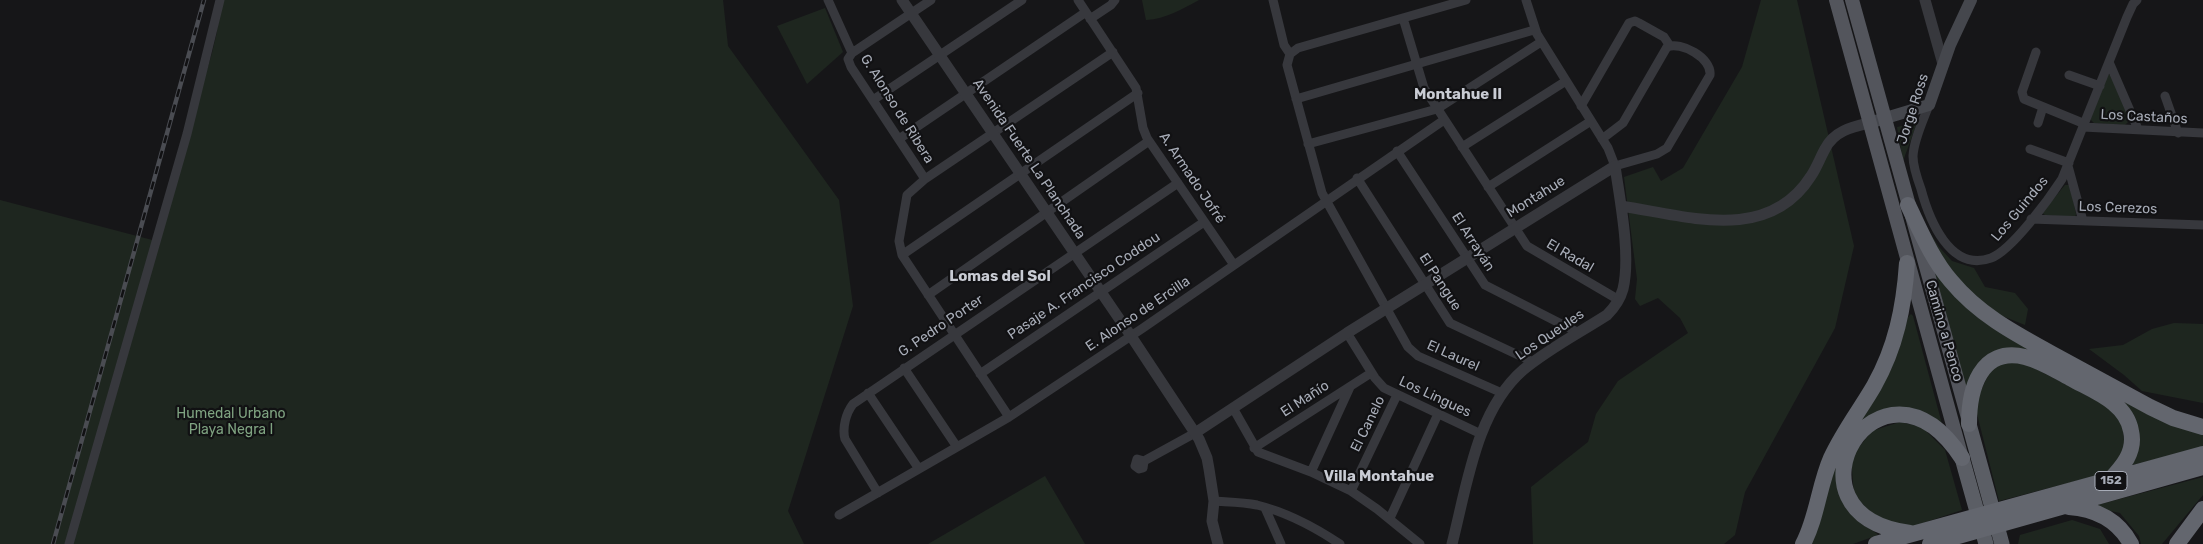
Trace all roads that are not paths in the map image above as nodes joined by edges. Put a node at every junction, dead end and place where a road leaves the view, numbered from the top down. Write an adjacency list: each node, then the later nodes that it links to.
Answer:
1 (220, 0): 125 (street)
2 (828, 0): 24 (street, G. Alonso de Ribera)
3 (902, 0): 16 (street, Avenida Fuerte La Planchada)
4 (931, 0): 16 (street)
5 (1022, 0): 25 (street)
6 (1078, 0): 17 (street, A. Armado Jofré)
7 (1114, 0): 17 (street)
8 (1273, 0): 26 (street, El Laurel)
9 (1466, 0): 18 (street)
10 (1526, 0): 19 (street)
11 (1836, 0): 45 (main road, Camino a Penco)
12 (1852, 0): 42 (main road, Camino a Penco)
13 (1925, 0): 29 (street)
14 (1971, 0): 29 (main road, Jorge Ross)
15 (2137, 0): 27 (street, Los Guindos)
16 (912, 13): 24 (street); 25 (street, Avenida Fuerte La Planchada)
17 (1088, 15): 22 (street, A. Armado Jofré); 34 (street)
18 (1403, 18): 26 (street); 28 (street, El Radal)
19 (1534, 30): 20 (street); 28 (street)
20 (1541, 42): 31 (street); 41 (street)
21 (1670, 46): 39 (street); 53 (street); 60 (street)
22 (1113, 52): 33 (street, A. Armado Jofré); 51 (street)
23 (2036, 52): 40 (street)
24 (852, 53): 36 (street, G. Alonso de Ribera)
25 (940, 54): 34 (street, Avenida Fuerte La Planchada); 36 (street)
26 (1290, 54): 37 (street, El Laurel)
27 (2109, 62): 32 (street, Los Guindos); 48 (street)
28 (1416, 64): 37 (street); 41 (street, El Radal)
29 (1943, 64): 38 (main road, Jorge Ross)
30 (2069, 75): 32 (street)
31 (1566, 81): 39 (street); 56 (street)
32 (2100, 86): 47 (street, Los Guindos)
33 (1138, 93): 54 (street, A. Armado Jofré); 61 (street)
34 (966, 94): 51 (street, Avenida Fuerte La Planchada); 52 (street)
35 (2165, 96): 49 (street)
36 (873, 100): 52 (street, G. Alonso de Ribera)
37 (1296, 100): 55 (street, El Laurel)
38 (1929, 105): 42 (main road); 78 (street, Jorge Ross)
39 (1581, 106): 44 (street)
40 (2043, 106): 46 (street); 47 (street)
41 (1437, 109): 43 (street, El Radal); 55 (street)
42 (1885, 118): 45 (main road); 67 (main road, Camino a Penco)
43 (1444, 120): 56 (street, El Radal); 58 (street, E. Alonso de Ercilla)
44 (1591, 121): 53 (street); 65 (street)
45 (1869, 122): 68 (street); 79 (main road, Camino a Penco)
46 (2038, 123)
47 (2084, 125): 48 (street, Los Castaños); 59 (street, Los Guindos)
48 (2138, 129): 49 (street, Los Castaños)
49 (2178, 133): 50 (street, Los Castaños)
50 (2203, 133)
51 (993, 134): 61 (street, Avenida Fuerte La Planchada); 63 (street)
52 (899, 139): 63 (street, G. Alonso de Ribera)
53 (1602, 139): 60 (street)
54 (1150, 141): 64 (street, A. Armado Jofré); 69 (street)
55 (1308, 144): 66 (street, El Laurel)
56 (1462, 147): 65 (street, El Radal)
57 (2030, 149): 59 (street)
58 (1397, 151): 62 (street, E. Alonso de Ercilla); 77 (street, El Arrayán)
59 (2069, 165): 70 (street, Los Guindos); 71 (street, Los Guindos)
60 (1615, 166): 68 (street); 74 (street, Montahue)
61 (1020, 174): 69 (street, Avenida Fuerte La Planchada); 76 (street)
62 (1357, 178): 66 (street, E. Alonso de Ercilla); 81 (street, El Pangue)
63 (926, 179): 76 (street)
64 (1178, 183): 72 (street, A. Armado Jofré); 75 (street, G. Pedro Porter)
65 (1488, 187): 74 (street, El Radal)
66 (1326, 200): 80 (street, E. Alonso de Ercilla); 85 (street, El Laurel)
67 (1908, 205): 101 (main road, Camino a Penco); 102 (highway)
68 (1621, 206): 84 (street)
69 (1047, 212): 75 (street, Avenida Fuerte La Planchada); 83 (street)
70 (2031, 219): 71 (street, Los Cerezos); 78 (street, Los Guindos)
71 (2083, 221): 73 (street, Los Cerezos)
72 (1204, 222): 80 (street, A. Armado Jofré); 82 (street, Pasaje A. Francisco Coddou)
73 (2203, 225)
74 (1514, 228): 77 (street, Montahue); 84 (street, El Radal)
75 (1074, 253): 82 (street, Avenida Fuerte La Planchada); 88 (street, G. Pedro Porter)
76 (902, 255): 83 (street)
77 (1466, 258): 81 (street, Montahue); 87 (street, El Arrayán)
78 (1984, 260)
79 (1908, 263): 108 (main road, Camino a Penco); 131 (highway)
80 (1234, 265): 89 (street, E. Alonso de Ercilla)
81 (1424, 284): 85 (street, Montahue); 90 (street, El Pangue)
82 (1101, 292): 89 (street, Avenida Fuerte La Planchada); 93 (street, Pasaje A. Francisco Coddou)
83 (928, 295): 88 (street)
84 (1619, 300): 87 (street, Los Queules)
85 (1387, 308): 86 (street, Montahue); 96 (street, El Laurel)
86 (1347, 333): 92 (street, Los Lingues); 98 (street, Montahue)
87 (1579, 333): 90 (street, Los Queules)
88 (954, 334): 91 (street, G. Pedro Porter); 93 (street)
89 (1131, 336): 100 (street, E. Alonso de Ercilla); 103 (street)
90 (1533, 362): 96 (street, Los Queules)
91 (904, 368): 95 (street, G. Pedro Porter); 105 (street)
92 (1371, 373): 94 (street, El Mañío); 97 (street, Los Lingues)
93 (980, 374): 100 (street)
94 (1350, 386): 106 (street, El Mañío); 112 (street)
95 (868, 393): 111 (street); 115 (street, G. Pedro Porter)
96 (1502, 393): 104 (street, Los Queules)
97 (1398, 395): 99 (street, Los Lingues); 114 (street, El Canelo)
98 (1233, 408): 103 (street, Montahue); 106 (street)
99 (1438, 414): 104 (street, Los Lingues); 122 (street)
100 (1009, 417): 105 (street, E. Alonso de Ercilla)
101 (1969, 424): 113 (highway); 135 (highway, Camino a Penco)
102 (2203, 427)
103 (1194, 433): 109 (street); 116 (street)
104 (1481, 434): 130 (street, Los Queules)
105 (957, 447): 111 (street, E. Alonso de Ercilla)
106 (1254, 448): 112 (street)
107 (2203, 454): 113 (highway, 152)
108 (1962, 458): 124 (highway); 134 (highway, Camino a Penco)
109 (1144, 461)
110 (2203, 467): 117 (highway, 152)
111 (919, 469): 115 (street, E. Alonso de Ercilla)
112 (1311, 472): 114 (street)
113 (2109, 481): 120 (highway, 152)
114 (1350, 491): 122 (street)
115 (878, 492): 121 (street, E. Alonso de Ercilla)
116 (1214, 501): 118 (street); 126 (street)
117 (2064, 506): 120 (highway, 152); 136 (highway)
118 (1265, 508): 127 (street); 128 (street)
119 (2203, 509): 137 (highway)
120 (2020, 512): 123 (highway)
121 (838, 515)
122 (1390, 518): 129 (street)
123 (1953, 531): 124 (highway); 133 (highway)
124 (1917, 534): 132 (highway)
125 (69, 544)
126 (1218, 544)
127 (1281, 544)
128 (1340, 544)
129 (1420, 544)
130 (1452, 544)
131 (1803, 544)
132 (1876, 544)
133 (1930, 544)
134 (1986, 544)
135 (2002, 544)
136 (2131, 544)
137 (2177, 544)

